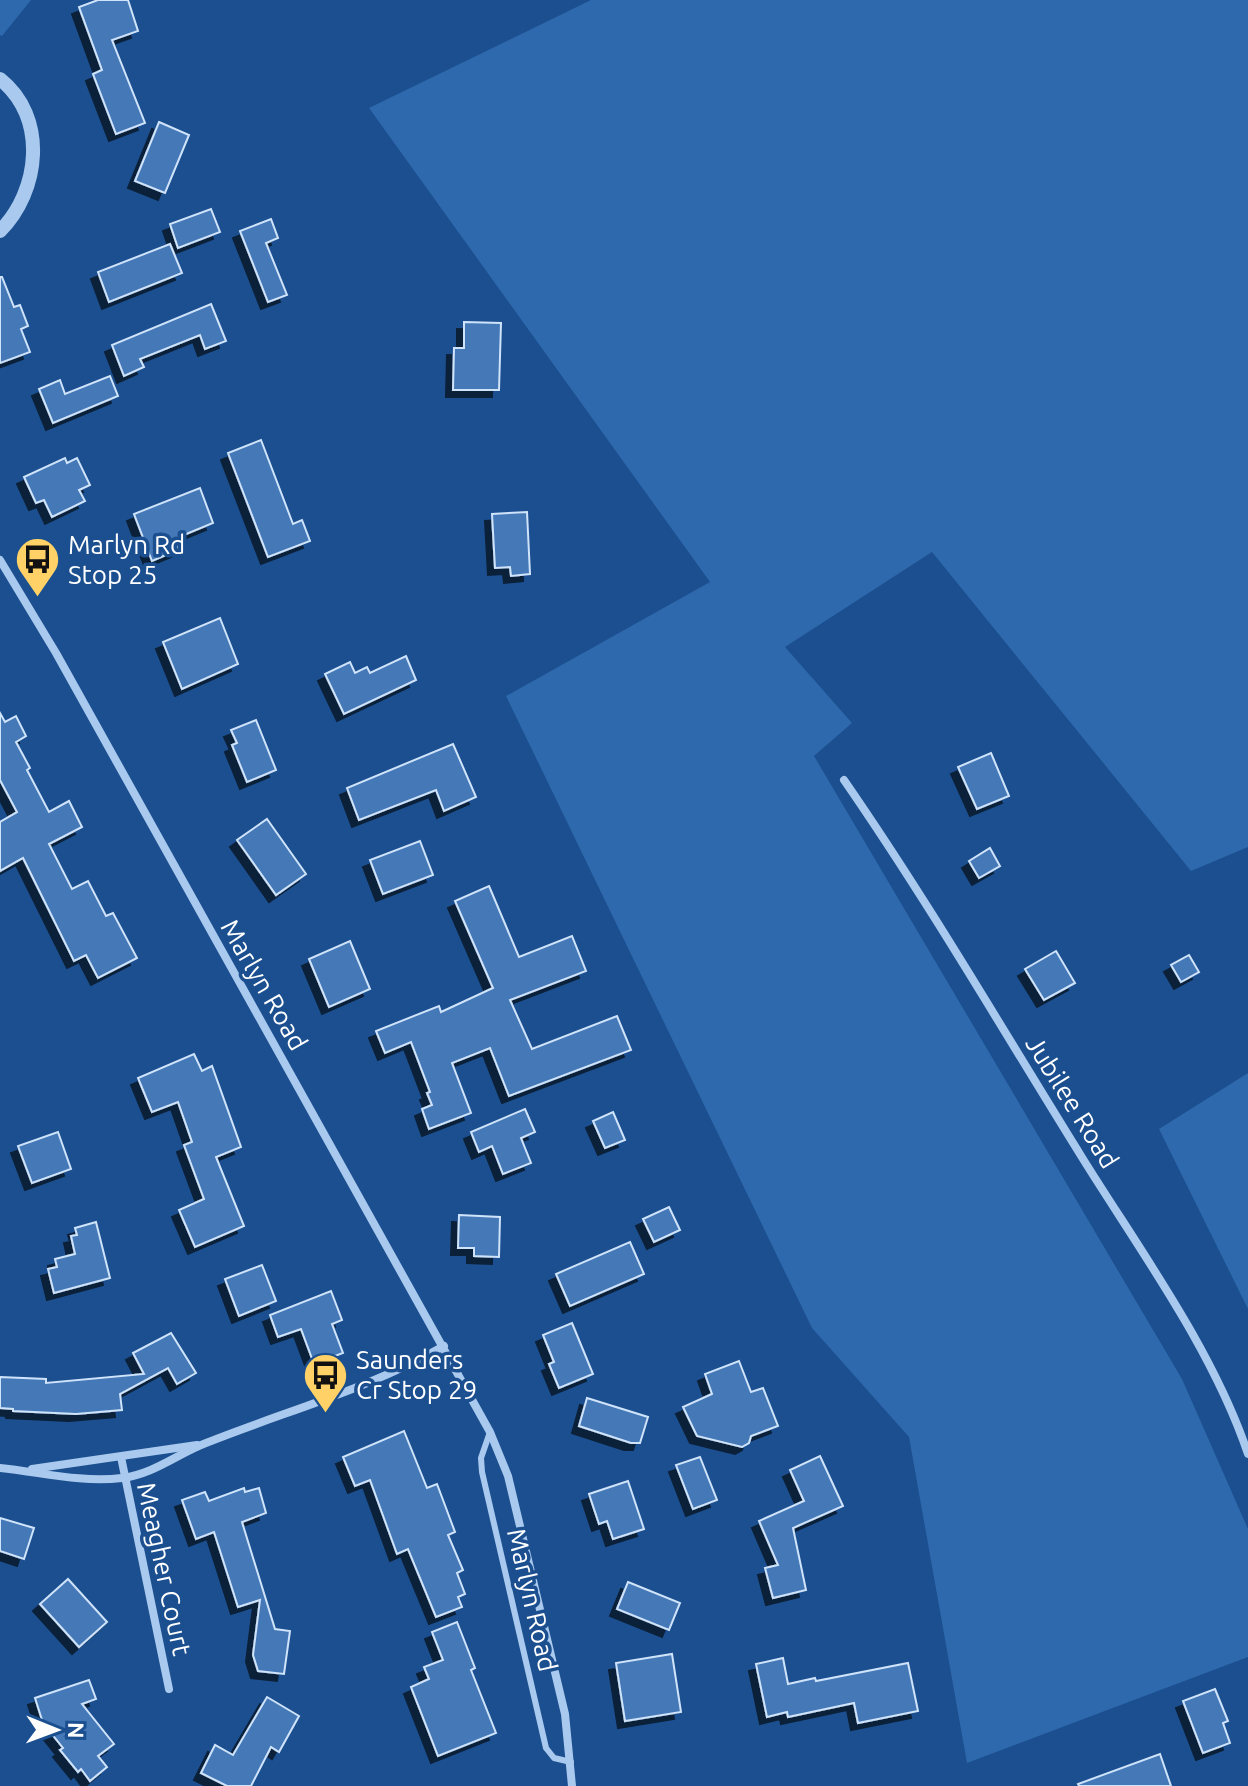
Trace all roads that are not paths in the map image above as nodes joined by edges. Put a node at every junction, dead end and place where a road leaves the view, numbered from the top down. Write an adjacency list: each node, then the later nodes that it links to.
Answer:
1 (0, 79): 2 (street)
2 (0, 231)
3 (0, 560): 5 (street, Marlyn Road)
4 (844, 780): 8 (street, Jubilee Road)
5 (444, 1346): 6 (street, Marlyn Road); 7 (street)
6 (490, 1432): 14 (street, Marlyn Road); 14 (lane, Marlyn Road)
7 (202, 1445): 9 (street); 12 (street)
8 (1248, 1454)
9 (121, 1457): 11 (street); 12 (street, Meagher Court)
10 (0, 1468): 11 (street)
11 (22, 1470): 12 (street)
12 (124, 1478): 13 (street, Meagher Court)
13 (169, 1689)
14 (571, 1762): 15 (street, Marlyn Road)
15 (572, 1786)

